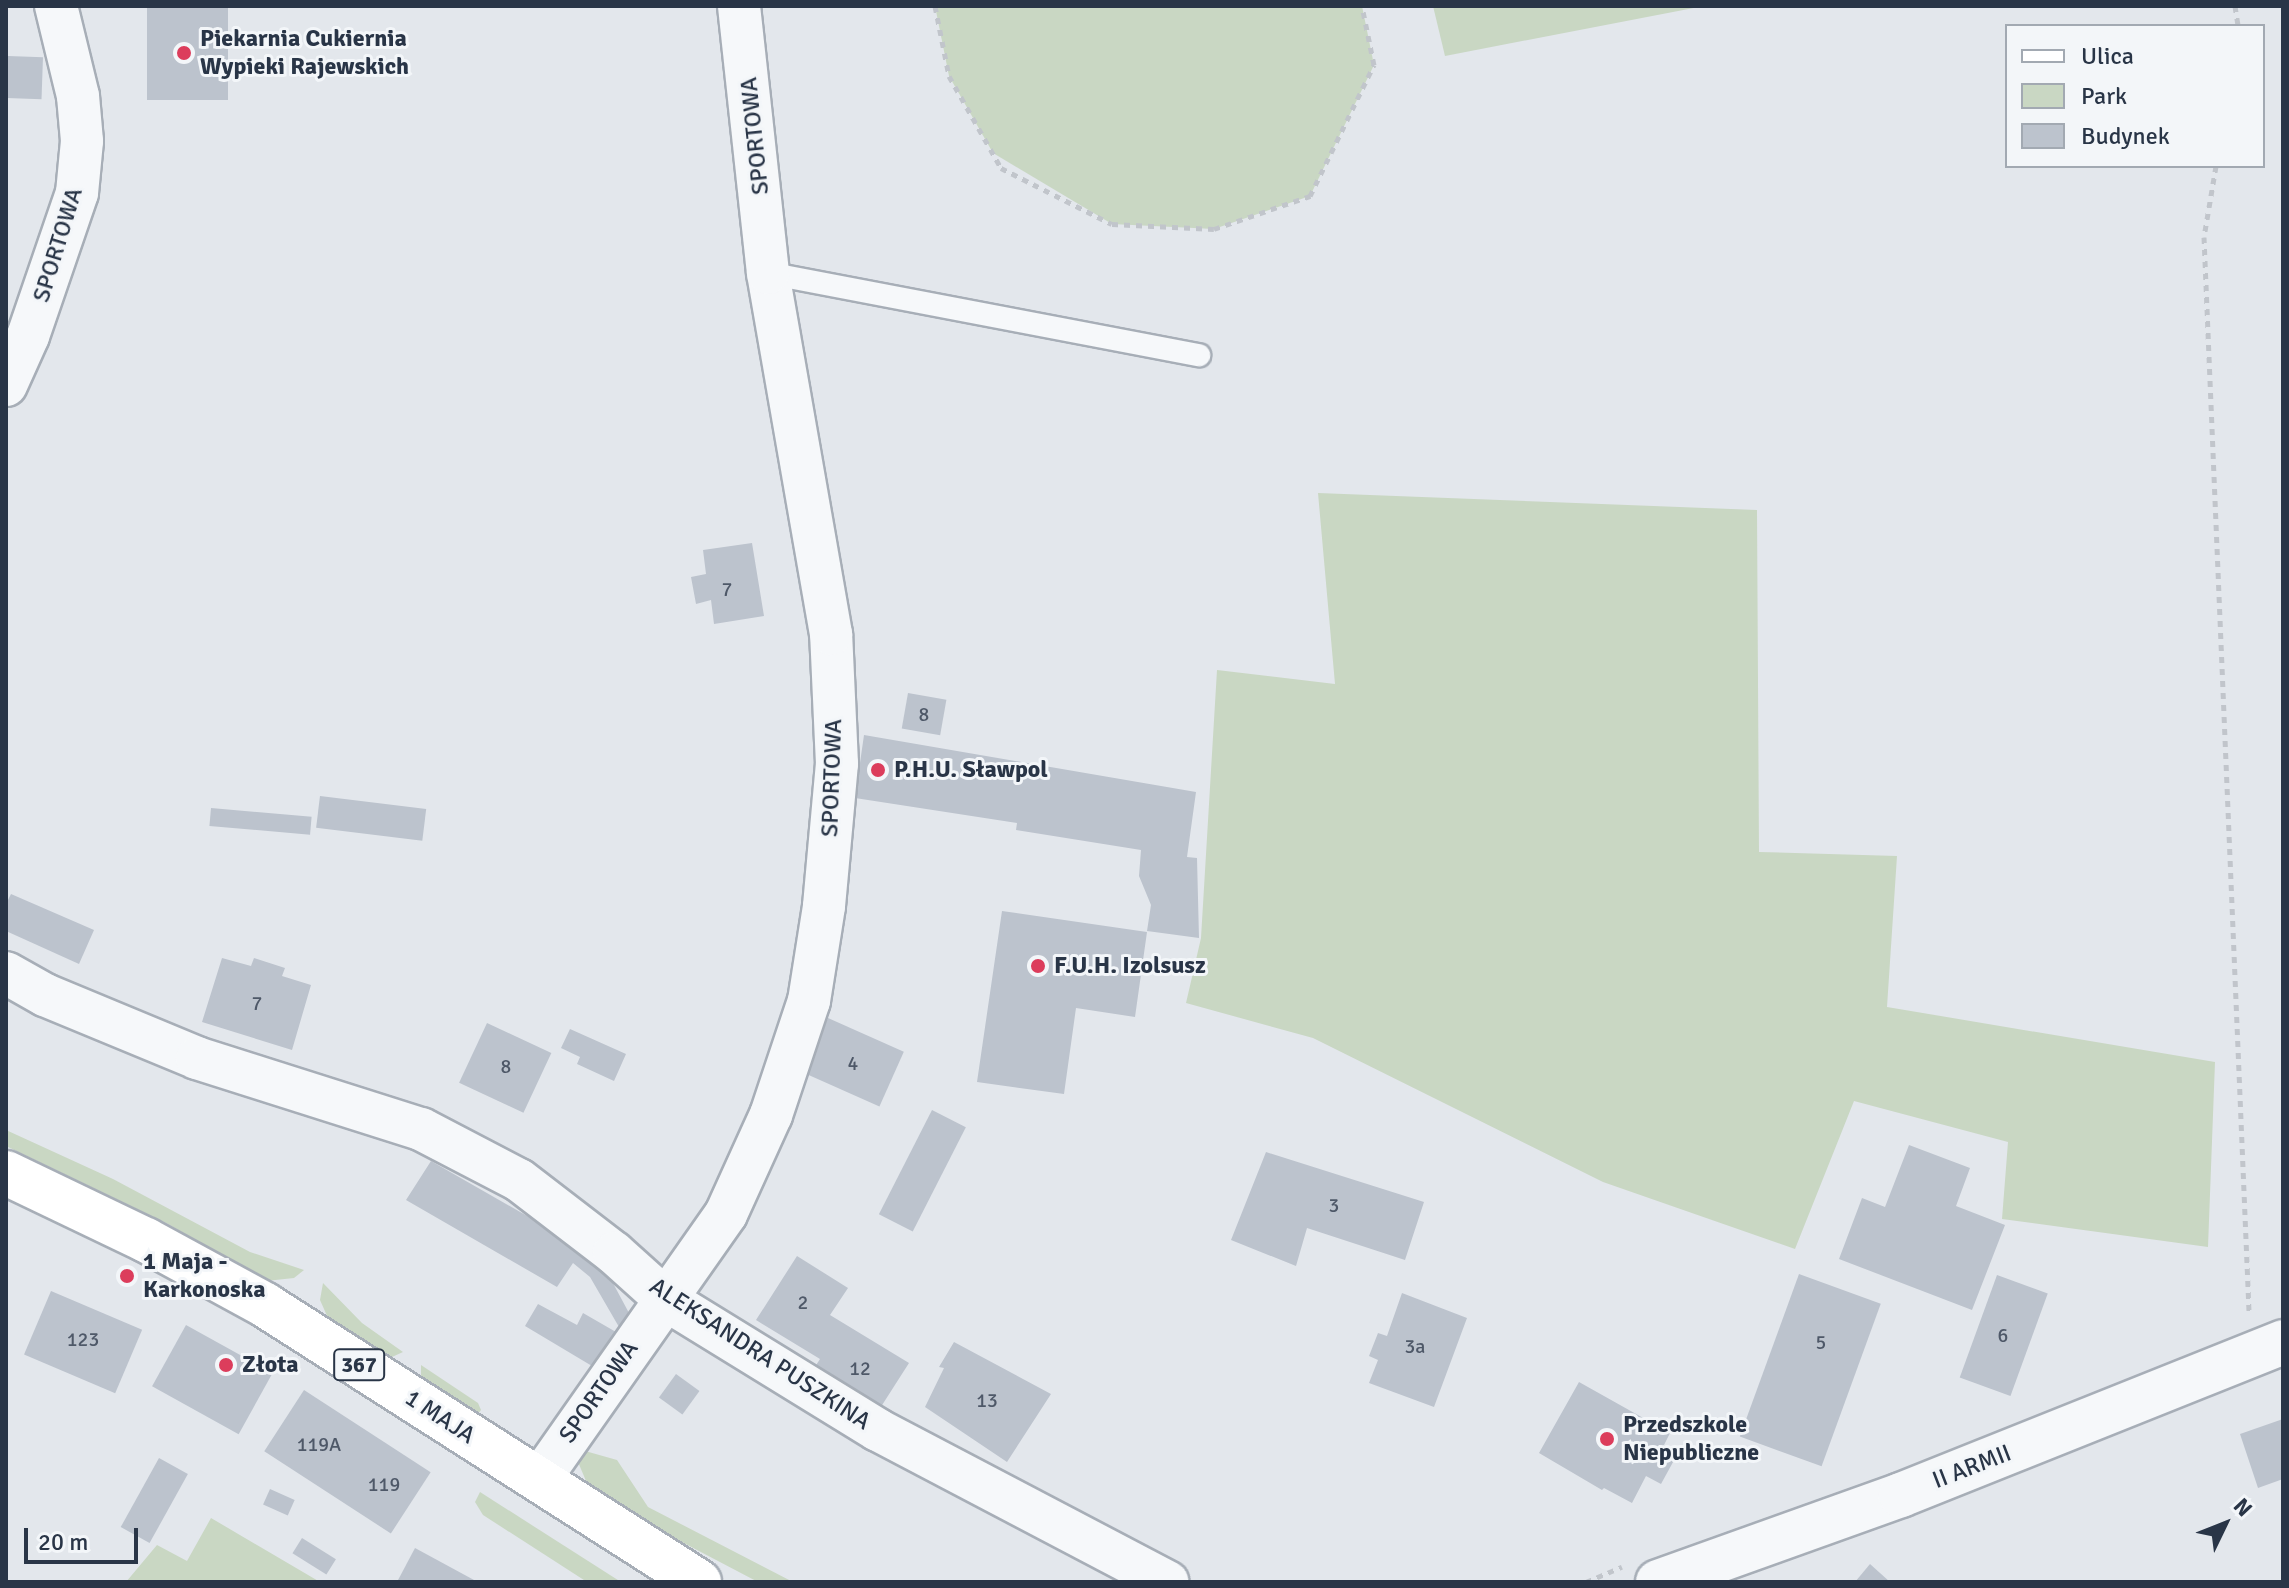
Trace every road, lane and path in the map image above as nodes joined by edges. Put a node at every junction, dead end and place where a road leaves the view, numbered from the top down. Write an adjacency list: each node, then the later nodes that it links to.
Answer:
1 (56, 6): 8 (street, SPORTOWA)
2 (739, 6): 6 (street, SPORTOWA)
3 (935, 6): 4 (path)
4 (1362, 6)
5 (2216, 168): 12 (path)
6 (768, 273): 7 (lane); 11 (street, SPORTOWA)
7 (1199, 355)
8 (6, 385)
9 (6, 973): 11 (street, ALEKSANDRA PUSZKINA)
10 (6, 1173): 13 (main road, 1 MAJA / 367)
11 (665, 1299): 13 (street, SPORTOWA); 15 (street, ALEKSANDRA PUSZKINA)
12 (2267, 1349): 16 (street, II ARMII)
13 (539, 1480): 14 (main road, 1 MAJA / 367)
14 (699, 1582)
15 (1168, 1582)
16 (1658, 1582)

